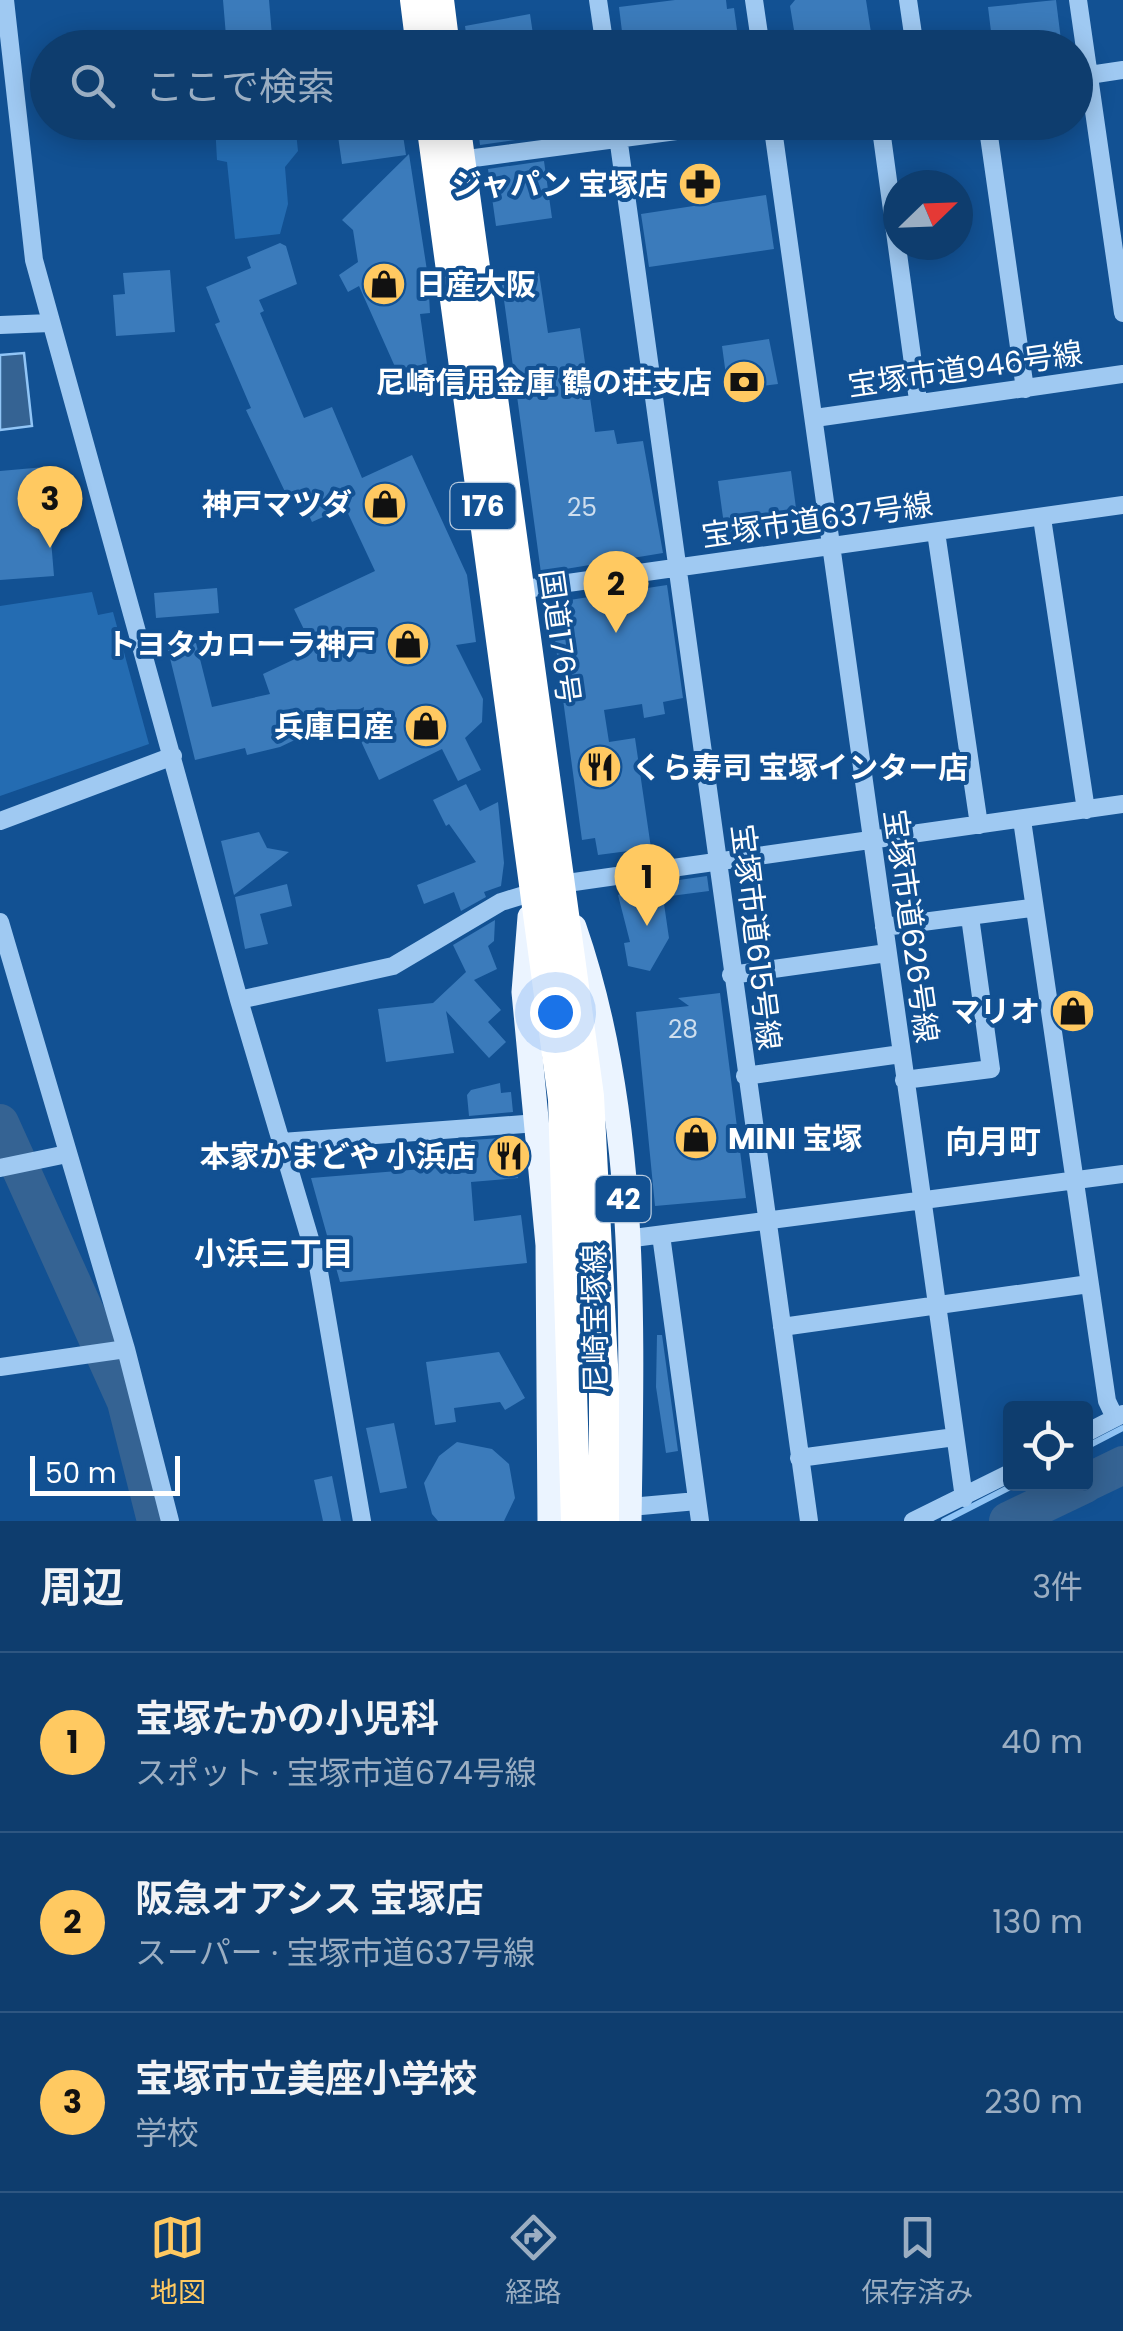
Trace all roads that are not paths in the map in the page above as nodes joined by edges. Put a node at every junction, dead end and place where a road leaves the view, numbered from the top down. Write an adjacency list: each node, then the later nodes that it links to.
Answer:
1 (5, 0): 16 (street)
2 (415, 0): 8 (highway)
3 (439, 0): 9 (highway)
4 (598, 0): 10 (street)
5 (754, 0): 11 (street)
6 (908, 0): 12 (street)
7 (1078, 0): 13 (street)
8 (419, 30)
9 (443, 30)
10 (602, 30)
11 (758, 30)
12 (912, 30)
13 (1080, 30)
14 (1123, 70): 15 (street)
15 (1093, 74)
16 (8, 78): 27 (street)
17 (439, 140): 25 (highway, 国道176号 / 176)
18 (452, 140): 25 (highway, 国道176号 / 176)
19 (566, 140): 25 (street)
20 (618, 140): 37 (street, 宝塚市道615号線)
21 (775, 140): 32 (street, 宝塚市道626号線)
22 (882, 140): 31 (street)
23 (990, 140): 30 (street)
24 (1093, 140): 26 (street)
25 (448, 161): 38 (highway, 国道176号 / 176); 47 (highway, 国道176号 / 176)
26 (1123, 313)
27 (50, 323): 28 (street); 39 (street)
28 (0, 324)
29 (1123, 374): 30 (street, 宝塚市道946号線)
30 (1025, 390): 31 (street, 宝塚市道946号線)
31 (918, 400): 32 (street, 宝塚市道946号線)
32 (815, 418): 36 (street, 宝塚市道626号線)
33 (1123, 505): 34 (street, 宝塚市道637号線)
34 (1042, 518): 35 (street, 宝塚市道637号線); 41 (street)
35 (936, 532): 36 (street, 宝塚市道637号線); 44 (street)
36 (830, 545): 37 (street, 宝塚市道637号線); 45 (street, 宝塚市道626号線)
37 (678, 566): 38 (street, 宝塚市道637号線); 46 (street, 宝塚市道615号線)
38 (518, 590): 47 (highway, 国道176号 / 176)
39 (173, 756): 43 (street); 54 (street)
40 (1123, 804): 41 (street)
41 (1086, 810): 42 (street)
42 (1022, 820): 44 (street); 48 (street)
43 (0, 821)
44 (979, 825): 45 (street)
45 (872, 839): 46 (street); 51 (street, 宝塚市道626号線)
46 (719, 862): 47 (street); 53 (street, 宝塚市道615号線)
47 (546, 887): 54 (street); 58 (main road, 尼崎宝塚線); 67 (main road, 尼崎宝塚線 / 42); 80 (highway, 国道176号 / 176); 84 (highway, 国道176号 / 176)
48 (1032, 908): 49 (street); 63 (street)
49 (970, 917): 51 (street); 57 (street)
50 (0, 922): 60 (street)
51 (884, 927): 52 (street, 宝塚市道626号線)
52 (888, 953): 53 (street); 55 (street, 宝塚市道626号線)
53 (730, 974): 56 (street, 宝塚市道615号線)
54 (239, 1000): 59 (street)
55 (901, 1054): 56 (street); 57 (street, 宝塚市道626号線)
56 (746, 1076): 65 (street, 宝塚市道615号線)
57 (904, 1080): 64 (street, 宝塚市道626号線)
58 (538, 1123): 59 (street); 83 (main road, 尼崎宝塚線)
59 (282, 1142): 82 (street)
60 (67, 1154): 61 (street); 71 (street)
61 (0, 1168)
62 (1123, 1174): 63 (street)
63 (1074, 1180): 64 (street); 68 (street)
64 (920, 1201): 65 (street); 69 (street, 宝塚市道626号線)
65 (766, 1223): 66 (street); 70 (street, 宝塚市道615号線)
66 (661, 1235): 67 (street); 79 (street)
67 (626, 1239): 80 (main road, 尼崎宝塚線 / 42)
68 (1089, 1284): 69 (street); 73 (street)
69 (936, 1308): 70 (street); 75 (street, 宝塚市道626号線)
70 (782, 1328): 76 (street, 宝塚市道615号線)
71 (126, 1349): 72 (street); 81 (street)
72 (0, 1367)
73 (1119, 1416): 74 (street)
74 (1093, 1430)
75 (955, 1437): 76 (street); 78 (street, 宝塚市道626号線)
76 (799, 1458): 86 (street, 宝塚市道615号線)
77 (1003, 1478): 78 (street)
78 (964, 1498): 87 (street)
79 (697, 1501): 80 (street); 85 (street)
80 (621, 1516)
81 (170, 1521)
82 (362, 1521)
83 (550, 1521)
84 (576, 1521)
85 (700, 1521)
86 (809, 1521)
87 (914, 1521)

